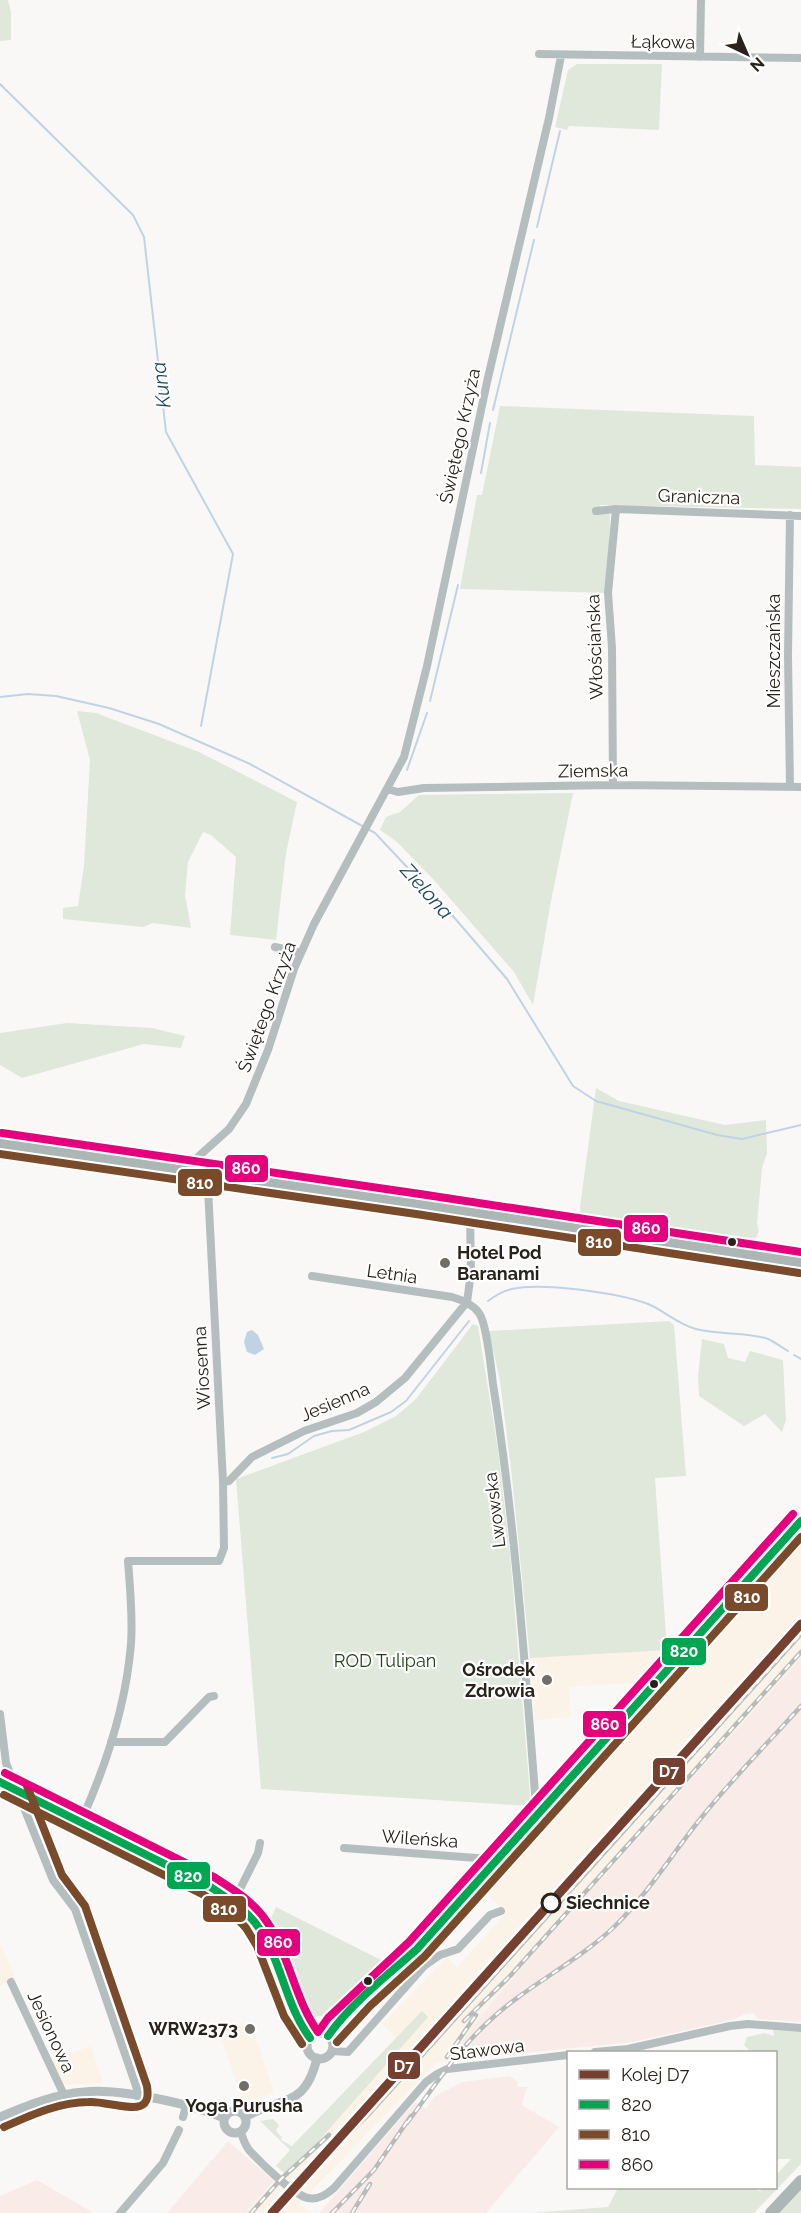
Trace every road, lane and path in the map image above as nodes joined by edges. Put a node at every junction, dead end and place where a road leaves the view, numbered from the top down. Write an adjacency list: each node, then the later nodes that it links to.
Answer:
1 (701, 0): 4 (street)
2 (539, 54): 3 (street, Łąkowa)
3 (561, 56): 4 (street, Łąkowa); 13 (street, Świętego Krzyża)
4 (700, 57): 5 (street, Łąkowa)
5 (801, 58)
6 (616, 509): 7 (street, Graniczna); 8 (street, Graniczna); 10 (street, Włościańska)
7 (596, 511)
8 (790, 515): 9 (street, Graniczna); 11 (street, Mieszczańska)
9 (801, 516)
10 (613, 785): 11 (street, Ziemska); 13 (street, Ziemska)
11 (790, 787): 12 (street, Ziemska)
12 (801, 787)
13 (387, 789): 15 (street, Świętego Krzyża)
14 (275, 946): 15 (street)
15 (301, 953): 17 (street, Świętego Krzyża)
16 (0, 1143): 17 (main road)
17 (194, 1172): 18 (main road)
18 (209, 1174): 19 (main road); 23 (street, Wiosenna)
19 (470, 1212): 20 (main road); 22 (street)
20 (801, 1263)
21 (312, 1276): 22 (street, Letnia)
22 (466, 1302): 23 (street, Jesienna); 30 (street, Lwowska)
23 (223, 1482): 27 (street, Wiosenna)
24 (801, 1521): 30 (street)
25 (214, 1696): 27 (street)
26 (0, 1714): 29 (street)
27 (111, 1742): 31 (street)
28 (0, 1782): 29 (street)
29 (17, 1790): 31 (street); 46 (street)
30 (539, 1812): 34 (street)
31 (81, 1821): 35 (street)
32 (260, 1843): 35 (street)
33 (344, 1848): 34 (street, Wileńska)
34 (494, 1862): 39 (street)
35 (234, 1901): 40 (street)
36 (501, 1911): 41 (street)
37 (11, 1982): 45 (street, Jesionowa)
38 (801, 2028): 42 (street)
39 (328, 2036): 40 (street); 41 (street)
40 (310, 2038): 44 (street)
41 (332, 2051): 44 (street)
42 (606, 2051)
43 (567, 2055): 53 (street, Stawowa)
44 (317, 2058): 50 (street)
45 (64, 2095): 46 (street); 48 (street)
46 (137, 2096): 47 (street)
47 (186, 2106): 49 (street); 51 (street)
48 (0, 2117)
49 (183, 2117)
50 (245, 2117): 51 (street); 53 (street)
51 (224, 2118): 53 (street)
52 (179, 2130): 55 (street)
53 (240, 2133)
54 (801, 2181): 56 (main road)
55 (120, 2213)
56 (771, 2213)

